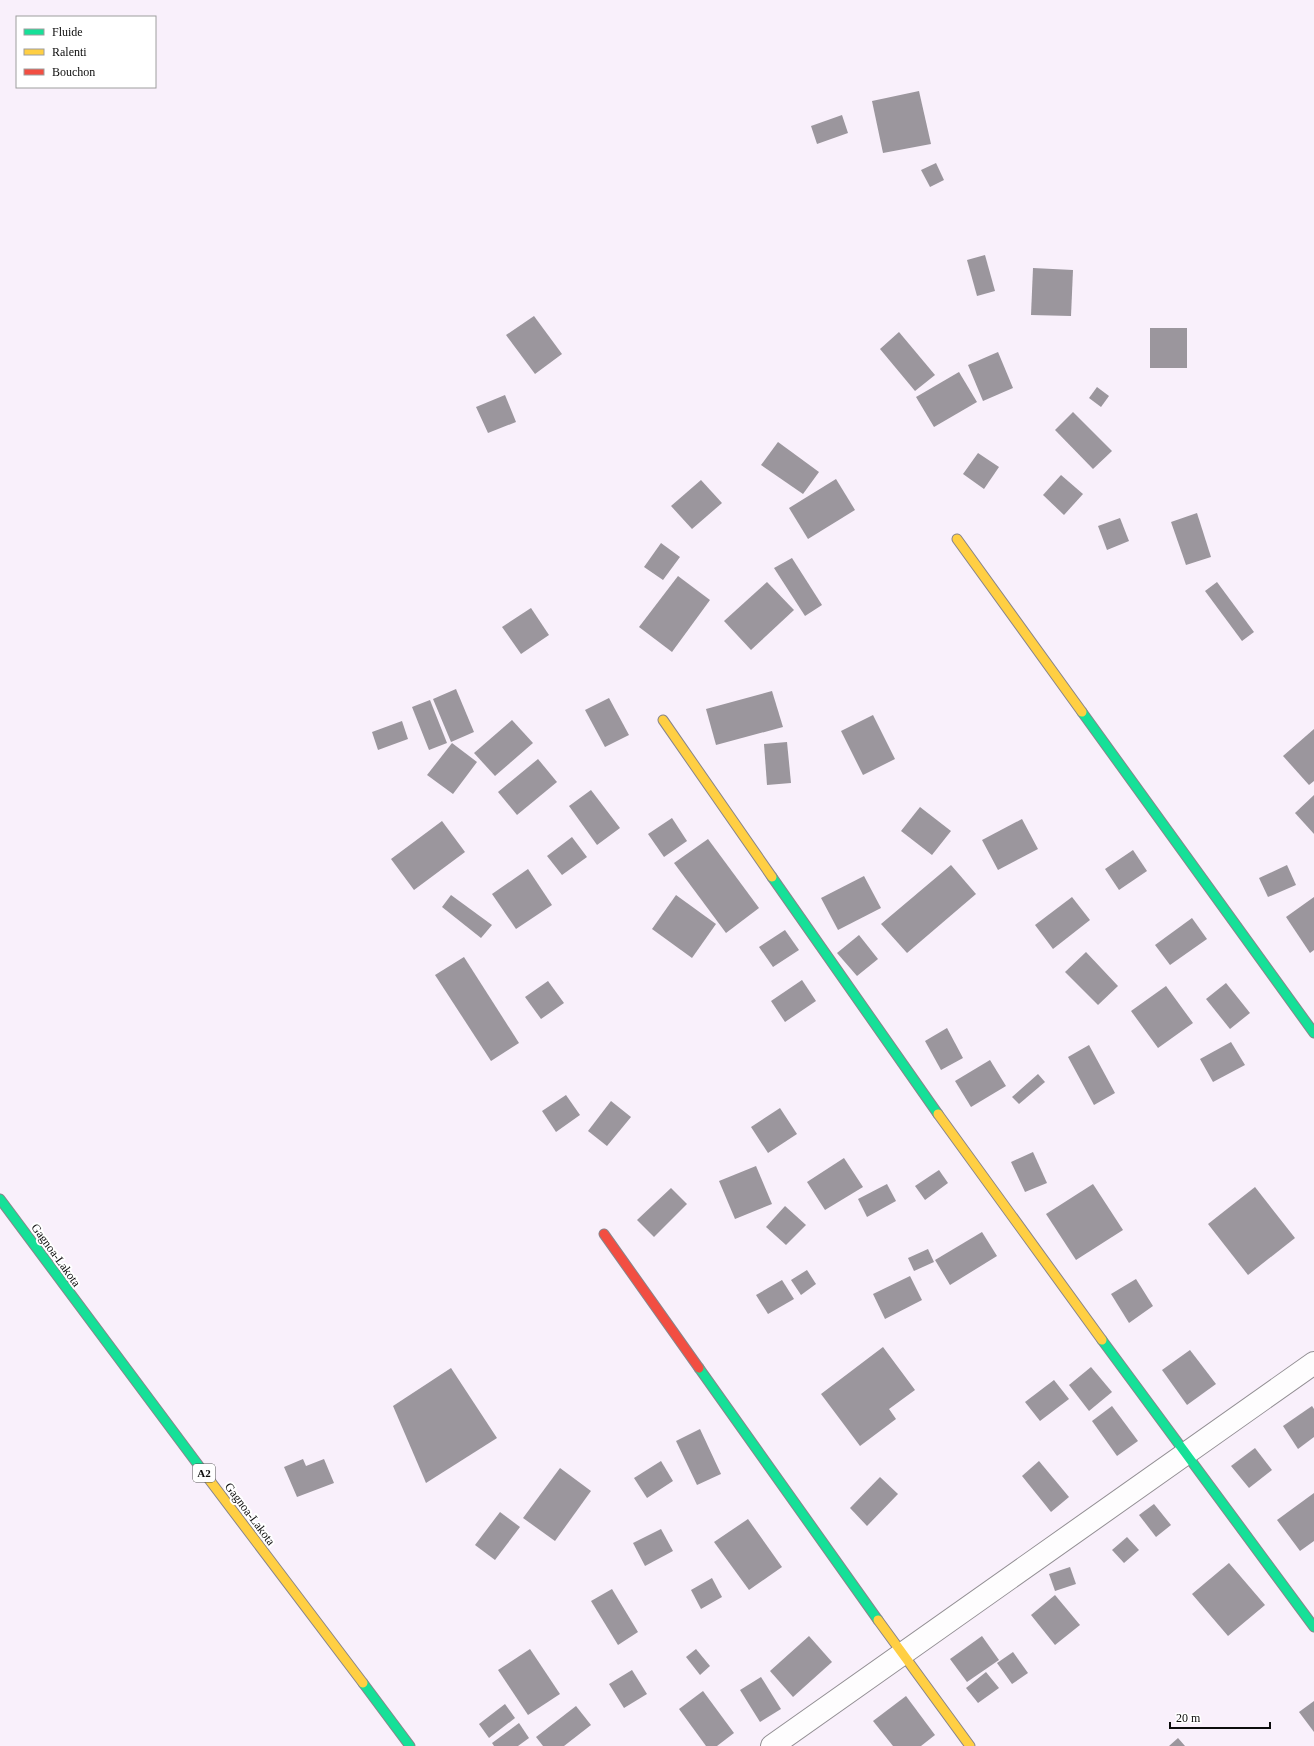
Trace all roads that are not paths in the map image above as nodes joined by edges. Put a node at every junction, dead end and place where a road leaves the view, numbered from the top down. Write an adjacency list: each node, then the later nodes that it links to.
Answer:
1 (957, 539): 3 (street)
2 (663, 720): 7 (street)
3 (1314, 1033)
4 (0, 1199): 10 (street, Gagnoa-Lakota / A2)
5 (604, 1234): 9 (street)
6 (1314, 1363): 7 (street)
7 (1185, 1454): 8 (street); 9 (street)
8 (1314, 1627)
9 (902, 1654): 11 (street); 12 (street)
10 (410, 1746)
11 (772, 1746)
12 (970, 1746)

